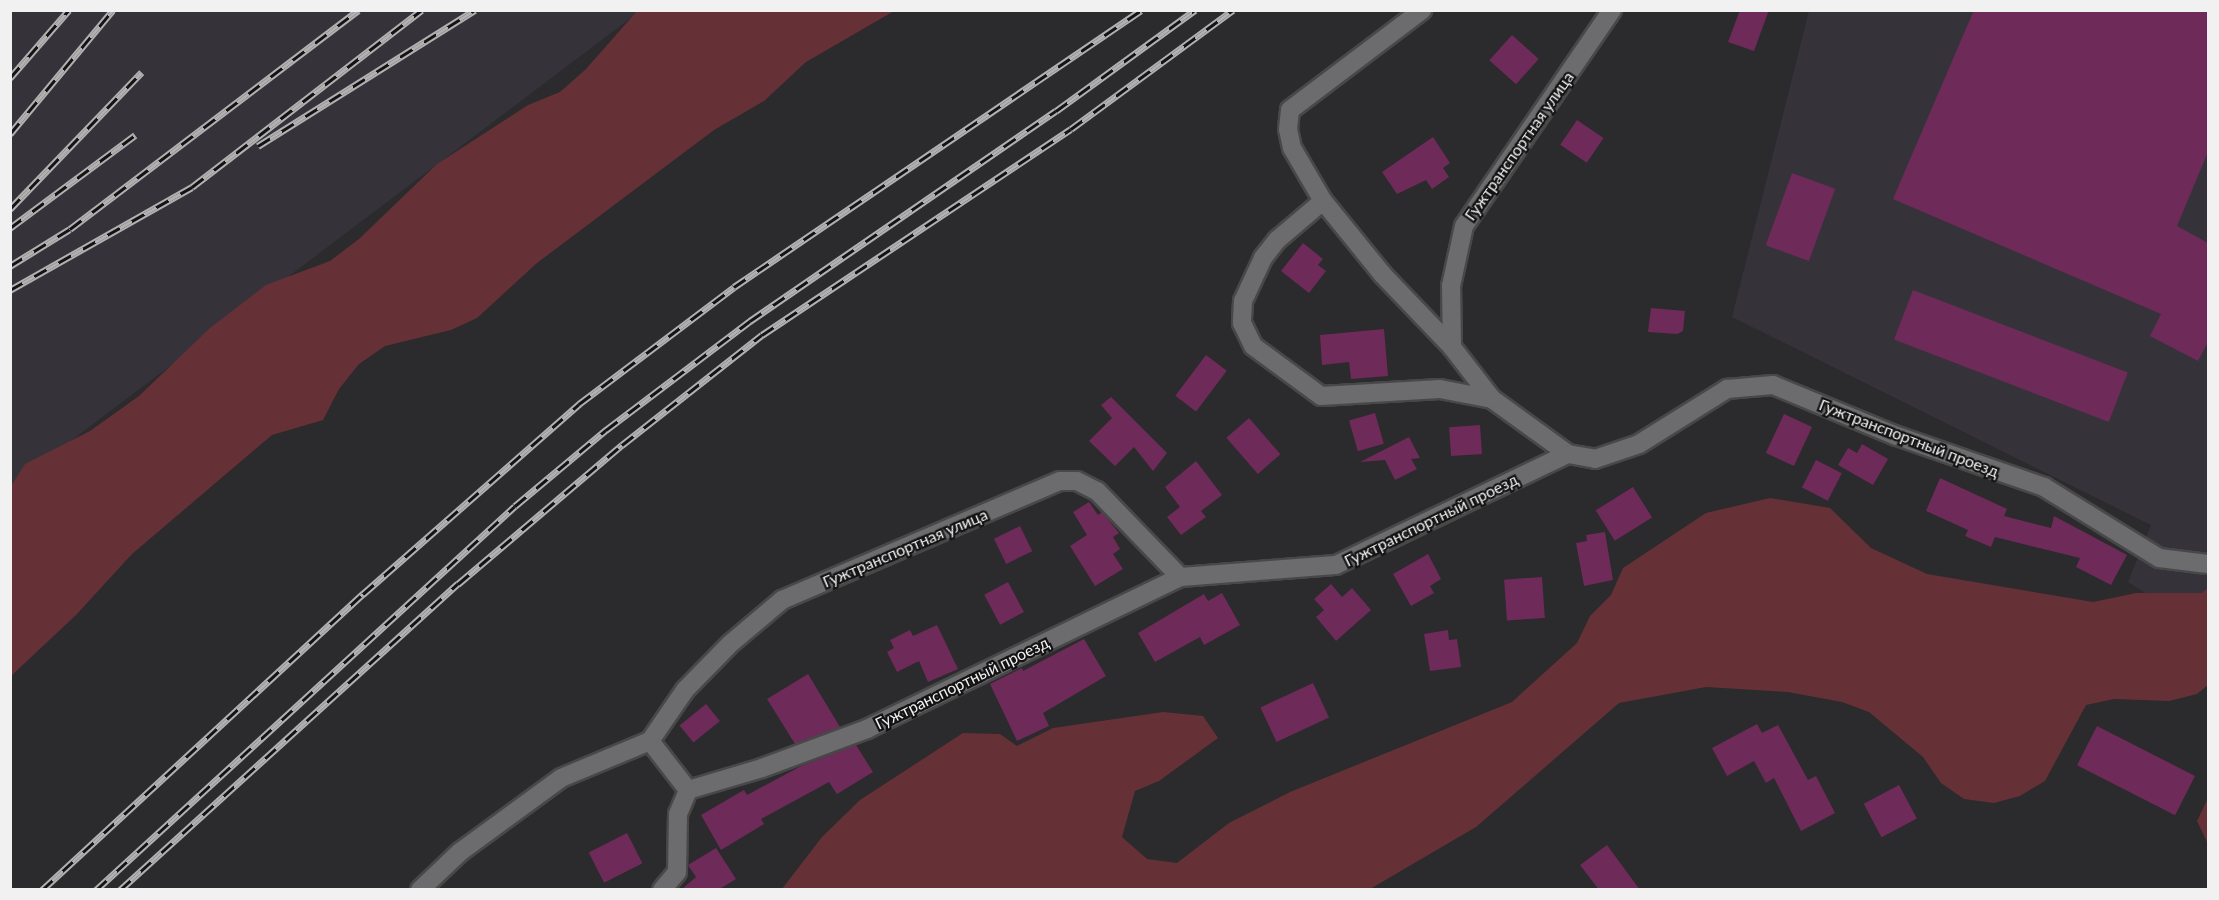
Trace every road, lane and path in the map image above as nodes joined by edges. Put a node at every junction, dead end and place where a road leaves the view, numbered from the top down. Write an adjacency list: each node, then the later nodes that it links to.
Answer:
1 (1422, 10): 3 (street)
2 (1612, 10): 4 (street, Гужтранспортная улица)
3 (1323, 201): 4 (street); 5 (street)
4 (1452, 347): 5 (street)
5 (1492, 399): 6 (street)
6 (1568, 454): 7 (street, Гужтранспортный проезд); 8 (street, Гужтранспортный проезд)
7 (2208, 564)
8 (1180, 577): 9 (street, Гужтранспортная улица); 10 (street, Гужтранспортный проезд)
9 (650, 741): 10 (street); 11 (street)
10 (688, 790): 12 (street)
11 (420, 890)
12 (662, 890)

